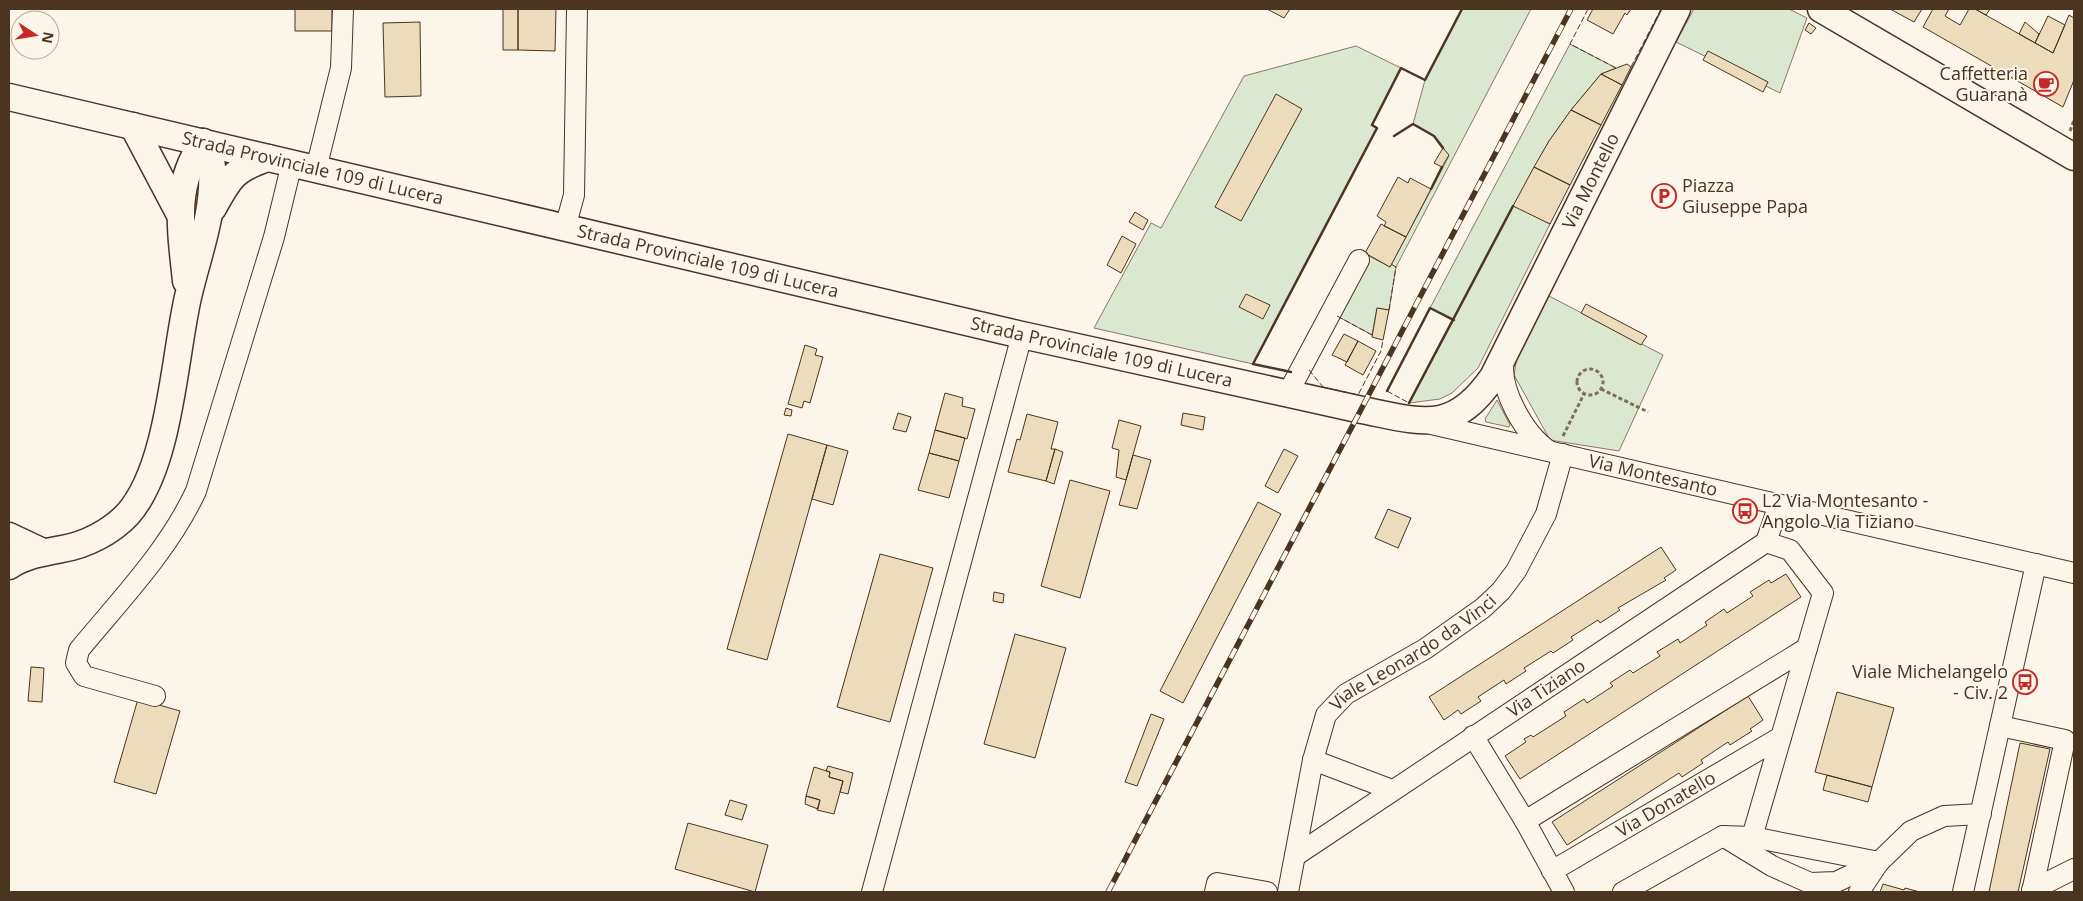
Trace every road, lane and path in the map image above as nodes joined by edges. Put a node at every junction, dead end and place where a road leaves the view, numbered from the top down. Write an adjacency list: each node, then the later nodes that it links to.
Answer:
1 (343, 9): 10 (street)
2 (577, 9): 13 (street)
3 (1677, 9): 17 (main road, Via Montello)
4 (1821, 9): 5 (main road)
5 (1847, 15): 9 (main road)
6 (9, 97): 7 (main road, Strada Provinciale 109 di Lucera)
7 (132, 126): 8 (main road, Strada Provinciale 109 di Lucera); 11 (main road)
8 (203, 142): 10 (main road, Strada Provinciale 109 di Lucera); 11 (main road); 12 (main road)
9 (2074, 157)
10 (292, 163): 12 (main road); 13 (main road, Strada Provinciale 109 di Lucera); 32 (street)
11 (179, 212): 15 (main road)
12 (210, 213): 15 (main road)
13 (565, 228): 16 (main road, Strada Provinciale 109 di Lucera)
14 (1359, 260): 19 (street)
15 (188, 299): 27 (main road)
16 (1022, 335): 19 (main road, Strada Provinciale 109 di Lucera); 49 (street)
17 (1504, 353): 22 (main road, Via Montello); 23 (street, Via Montello)
18 (1602, 389): 20 (path); 20 (path); 21 (path)
19 (1288, 393): 22 (main road, Strada Provinciale 109 di Lucera)
20 (1584, 394): 23 (path)
21 (1648, 412)
22 (1408, 419): 23 (street, Via Montesanto)
23 (1557, 453): 24 (street, Via Montesanto); 36 (street, Viale Leonardo da Vinci)
24 (1779, 505): 26 (street); 28 (street, Via Montesanto)
25 (9, 536): 27 (main road)
26 (1766, 542): 31 (street); 34 (street, Via Tiziano)
27 (43, 552): 29 (main road)
28 (2036, 564): 30 (street, Via Montesanto); 33 (street)
29 (9, 566)
30 (2074, 574)
31 (1807, 648): 35 (street); 39 (street)
32 (155, 696)
33 (2000, 726): 38 (street); 48 (street)
34 (1473, 736): 37 (street, Via Tiziano); 39 (street)
35 (1781, 737): 41 (street); 45 (street, Via Donatello)
36 (1313, 760): 37 (street); 42 (street, Viale Leonardo da Vinci)
37 (1392, 790): 42 (street, Via Tiziano)
38 (1981, 814): 43 (street); 55 (street)
39 (1525, 820): 45 (street)
40 (1722, 836): 41 (street); 46 (street); 47 (street)
41 (1752, 837): 43 (street)
42 (1296, 856): 52 (street, Viale Leonardo da Vinci)
43 (1879, 862): 46 (street); 54 (street)
44 (2074, 869): 48 (street)
45 (1552, 872): 53 (street)
46 (1803, 887)
47 (1633, 890)
48 (2032, 891)
49 (872, 892)
50 (1215, 892): 51 (street)
51 (1268, 892)
52 (1288, 892)
53 (1564, 892)
54 (1859, 892)
55 (1963, 892)

